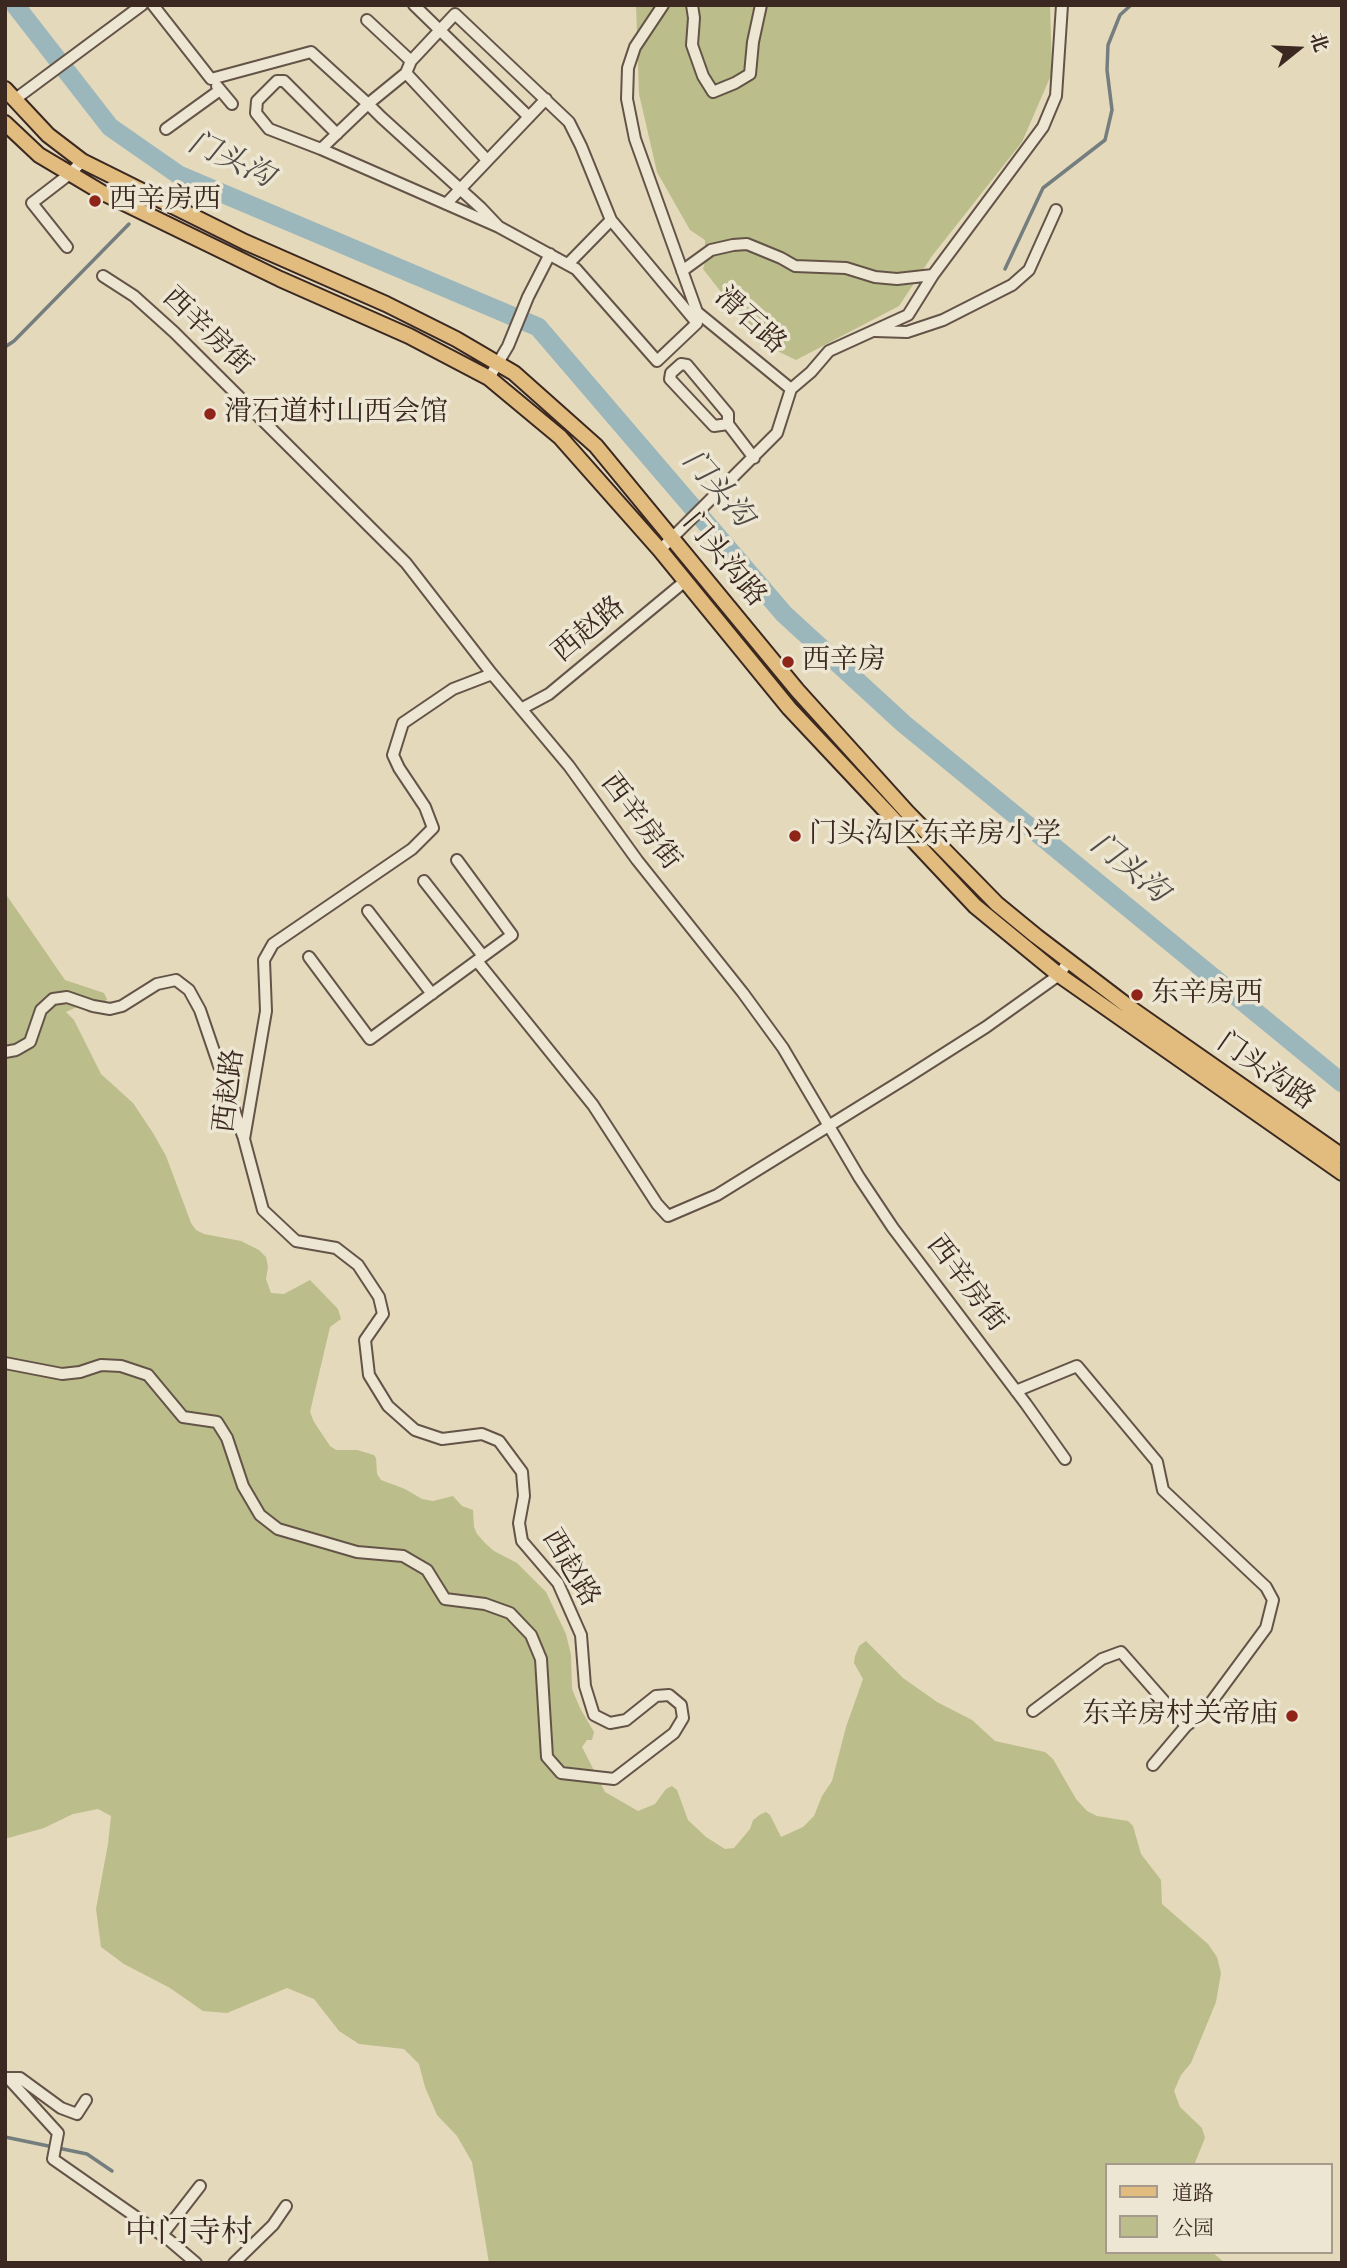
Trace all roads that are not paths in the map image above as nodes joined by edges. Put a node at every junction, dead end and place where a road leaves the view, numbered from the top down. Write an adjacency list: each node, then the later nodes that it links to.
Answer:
1 (142, 5): 15 (street)
2 (153, 5): 13 (street)
3 (414, 5): 10 (street)
4 (663, 5): 35 (street, 滑石路)
5 (692, 5): 6 (street)
6 (761, 5)
7 (1062, 5): 36 (street)
8 (451, 10): 10 (street); 16 (street)
9 (366, 20): 11 (street)
10 (439, 31): 11 (street); 19 (street)
11 (411, 61): 12 (street)
12 (406, 73): 18 (street); 24 (street)
13 (211, 79): 14 (street); 18 (street)
14 (220, 90): 17 (street); 21 (street)
15 (10, 94): 25 (main road, 门头沟路)
16 (546, 99): 19 (street); 30 (street)
17 (232, 104)
18 (368, 104): 22 (street); 27 (street)
19 (529, 117): 24 (street)
20 (5, 123): 26 (main road, 门头沟路)
21 (166, 129)
22 (337, 134): 23 (street); 23 (street)
23 (321, 149): 28 (street)
24 (488, 160): 27 (street)
25 (82, 161): 26 (street); 39 (main road, 门头沟路)
26 (71, 173): 32 (street); 40 (main road, 门头沟路)
27 (460, 189): 28 (street); 31 (street)
28 (446, 204): 31 (street)
29 (1056, 210): 38 (street)
30 (611, 220): 34 (street); 34 (street)
31 (499, 227): 33 (street)
32 (67, 247)
33 (550, 254): 34 (street); 39 (street)
34 (568, 264)
35 (682, 271): 36 (street); 41 (street, 滑石路)
36 (933, 275): 38 (street)
37 (103, 276): 47 (street, 西辛房街)
38 (874, 331): 41 (street)
39 (498, 364): 40 (street); 44 (main road, 门头沟路)
40 (489, 378): 45 (main road, 门头沟路)
41 (791, 388): 43 (street, 滑石路)
42 (728, 425): 42 (street); 43 (street)
43 (754, 458): 44 (street, 滑石路)
44 (672, 539): 45 (street, 滑石路); 54 (main road, 门头沟路)
45 (660, 550): 46 (main road, 门头沟路)
46 (684, 582): 48 (street, 西赵路); 55 (main road, 门头沟路)
47 (492, 674): 48 (street, 西辛房街); 59 (street, 西赵路)
48 (522, 709): 58 (street, 西辛房街)
49 (457, 860): 53 (street)
50 (424, 881): 53 (street)
51 (368, 911): 56 (street)
52 (309, 957): 56 (street)
53 (480, 958): 56 (street); 58 (street)
54 (1068, 962): 55 (street); 60 (main road, 门头沟路)
55 (1059, 975): 58 (street); 61 (main road, 门头沟路)
56 (432, 994)
57 (5, 1052): 59 (street)
58 (829, 1126): 63 (street, 西辛房街)
59 (244, 1139): 62 (street, 西赵路)
60 (1342, 1156)
61 (1342, 1172)
62 (5, 1363)
63 (1016, 1391): 64 (street, 西辛房街); 66 (street)
64 (1065, 1459)
65 (1033, 1712): 66 (street)
66 (1186, 1726): 67 (street)
67 (1153, 1765)
68 (7, 2078): 69 (street); 72 (street)
69 (86, 2100)
70 (200, 2186): 72 (street)
71 (286, 2206): 74 (street)
72 (162, 2235): 73 (street)
73 (196, 2263)
74 (234, 2263)

